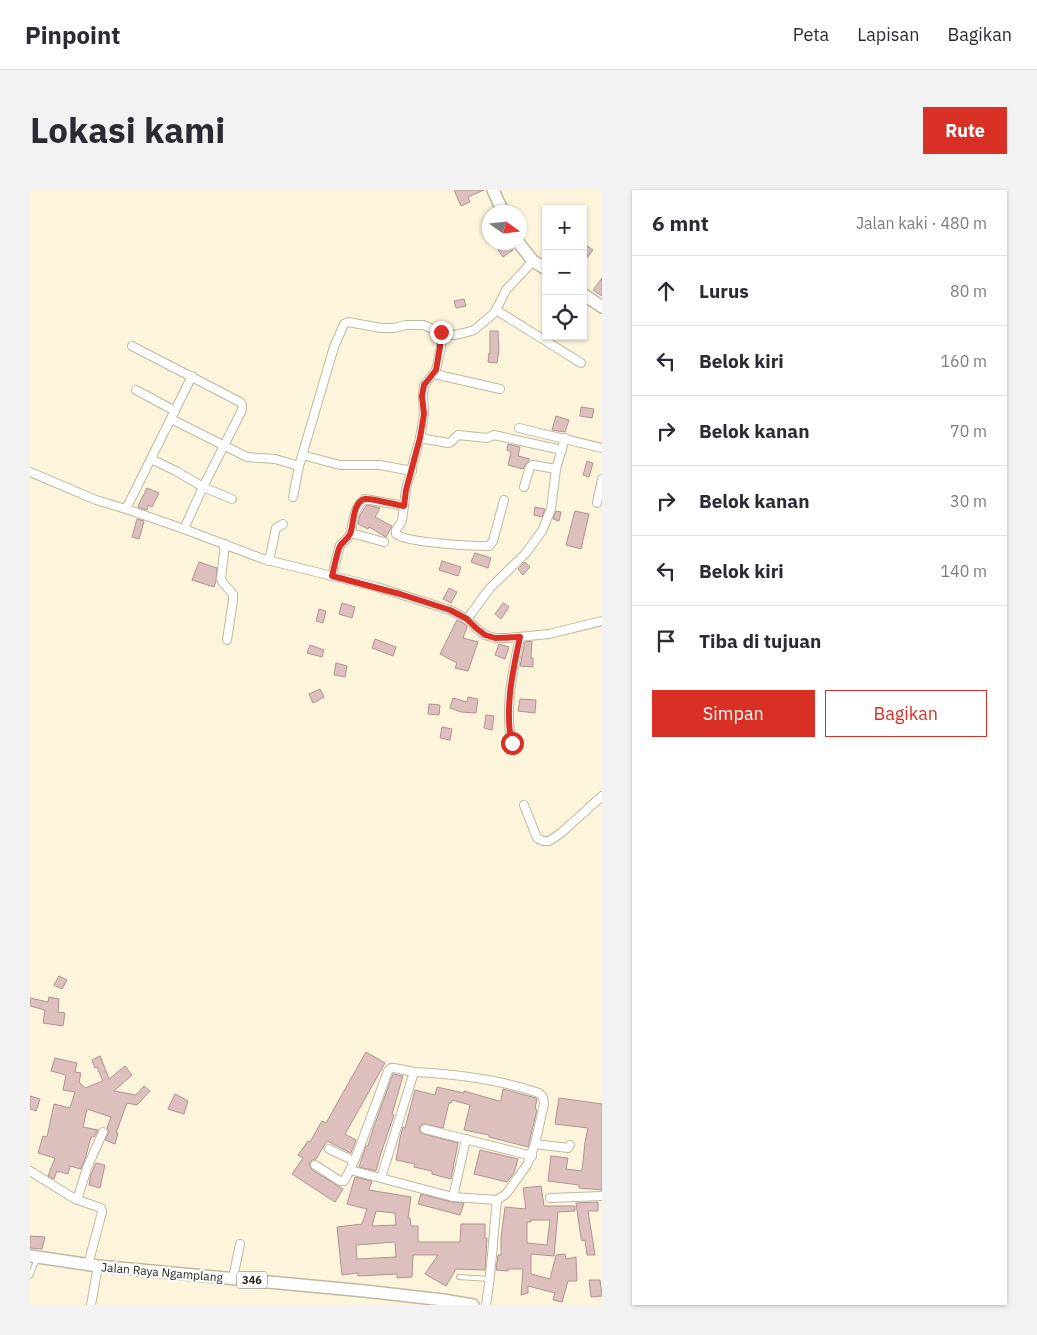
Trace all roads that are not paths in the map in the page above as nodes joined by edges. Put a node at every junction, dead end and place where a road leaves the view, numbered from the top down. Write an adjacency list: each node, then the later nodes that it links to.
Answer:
1 (494, 190): 2 (main road)
2 (500, 205)
3 (524, 250): 4 (main road)
4 (533, 261): 5 (main road); 8 (street)
5 (542, 267)
6 (585, 295): 7 (main road)
7 (601, 305)
8 (496, 310): 9 (street); 11 (street)
9 (441, 332): 12 (street); 24 (street)
10 (132, 346): 13 (street)
11 (581, 363)
12 (434, 374): 14 (street); 19 (street)
13 (192, 376): 16 (street); 21 (street)
14 (500, 389)
15 (136, 390): 16 (street)
16 (175, 411): 17 (street)
17 (171, 419): 21 (street); 25 (street)
18 (519, 428): 20 (street)
19 (420, 438): 23 (street); 28 (street)
20 (565, 438): 22 (street); 23 (street)
21 (223, 445): 26 (street); 31 (street)
22 (602, 448)
23 (562, 450): 27 (street)
24 (302, 456): 26 (street); 28 (street)
25 (151, 459): 31 (street); 38 (street)
26 (299, 466): 33 (street)
27 (556, 469): 32 (street); 46 (street)
28 (412, 471): 37 (street)
29 (30, 472): 38 (street)
30 (602, 479): 36 (street)
31 (204, 486): 34 (street); 40 (street)
32 (524, 487)
33 (293, 497)
34 (232, 499)
35 (504, 500): 37 (street)
36 (597, 503)
37 (404, 506): 41 (street)
38 (126, 509): 40 (street)
39 (283, 524): 44 (street)
40 (184, 529): 43 (street)
41 (351, 533): 42 (street); 45 (street)
42 (384, 542)
43 (226, 544): 44 (street); 49 (street)
44 (269, 561): 45 (street)
45 (332, 576): 46 (street)
46 (467, 619): 48 (street)
47 (602, 621): 48 (street)
48 (520, 637): 50 (street)
49 (227, 640)
50 (512, 743)
51 (602, 796): 52 (street)
52 (524, 805)
53 (414, 1072): 58 (street); 59 (street); 63 (street)
54 (425, 1129): 56 (street)
55 (103, 1132): 67 (street)
56 (466, 1140): 58 (street); 65 (street)
57 (329, 1149): 59 (street)
58 (532, 1156): 68 (street)
59 (354, 1161): 61 (street)
60 (315, 1165): 61 (street)
61 (350, 1170): 63 (street)
62 (30, 1171): 67 (street)
63 (381, 1178): 65 (street)
64 (602, 1196): 66 (street)
65 (453, 1197): 68 (street)
66 (550, 1198)
67 (77, 1200): 71 (street)
68 (497, 1200): 75 (street)
69 (240, 1244): 74 (street)
70 (34, 1256): 71 (main road, Jalan Raya Ngamplang / 346); 72 (lane)
71 (93, 1266): 74 (main road, Jalan Raya Ngamplang / 346); 76 (street)
72 (30, 1276)
73 (459, 1277): 75 (lane)
74 (233, 1278): 77 (main road, Jalan Raya Ngamplang / 346)
75 (490, 1280): 78 (street)
76 (91, 1305)
77 (473, 1305)
78 (486, 1305)

